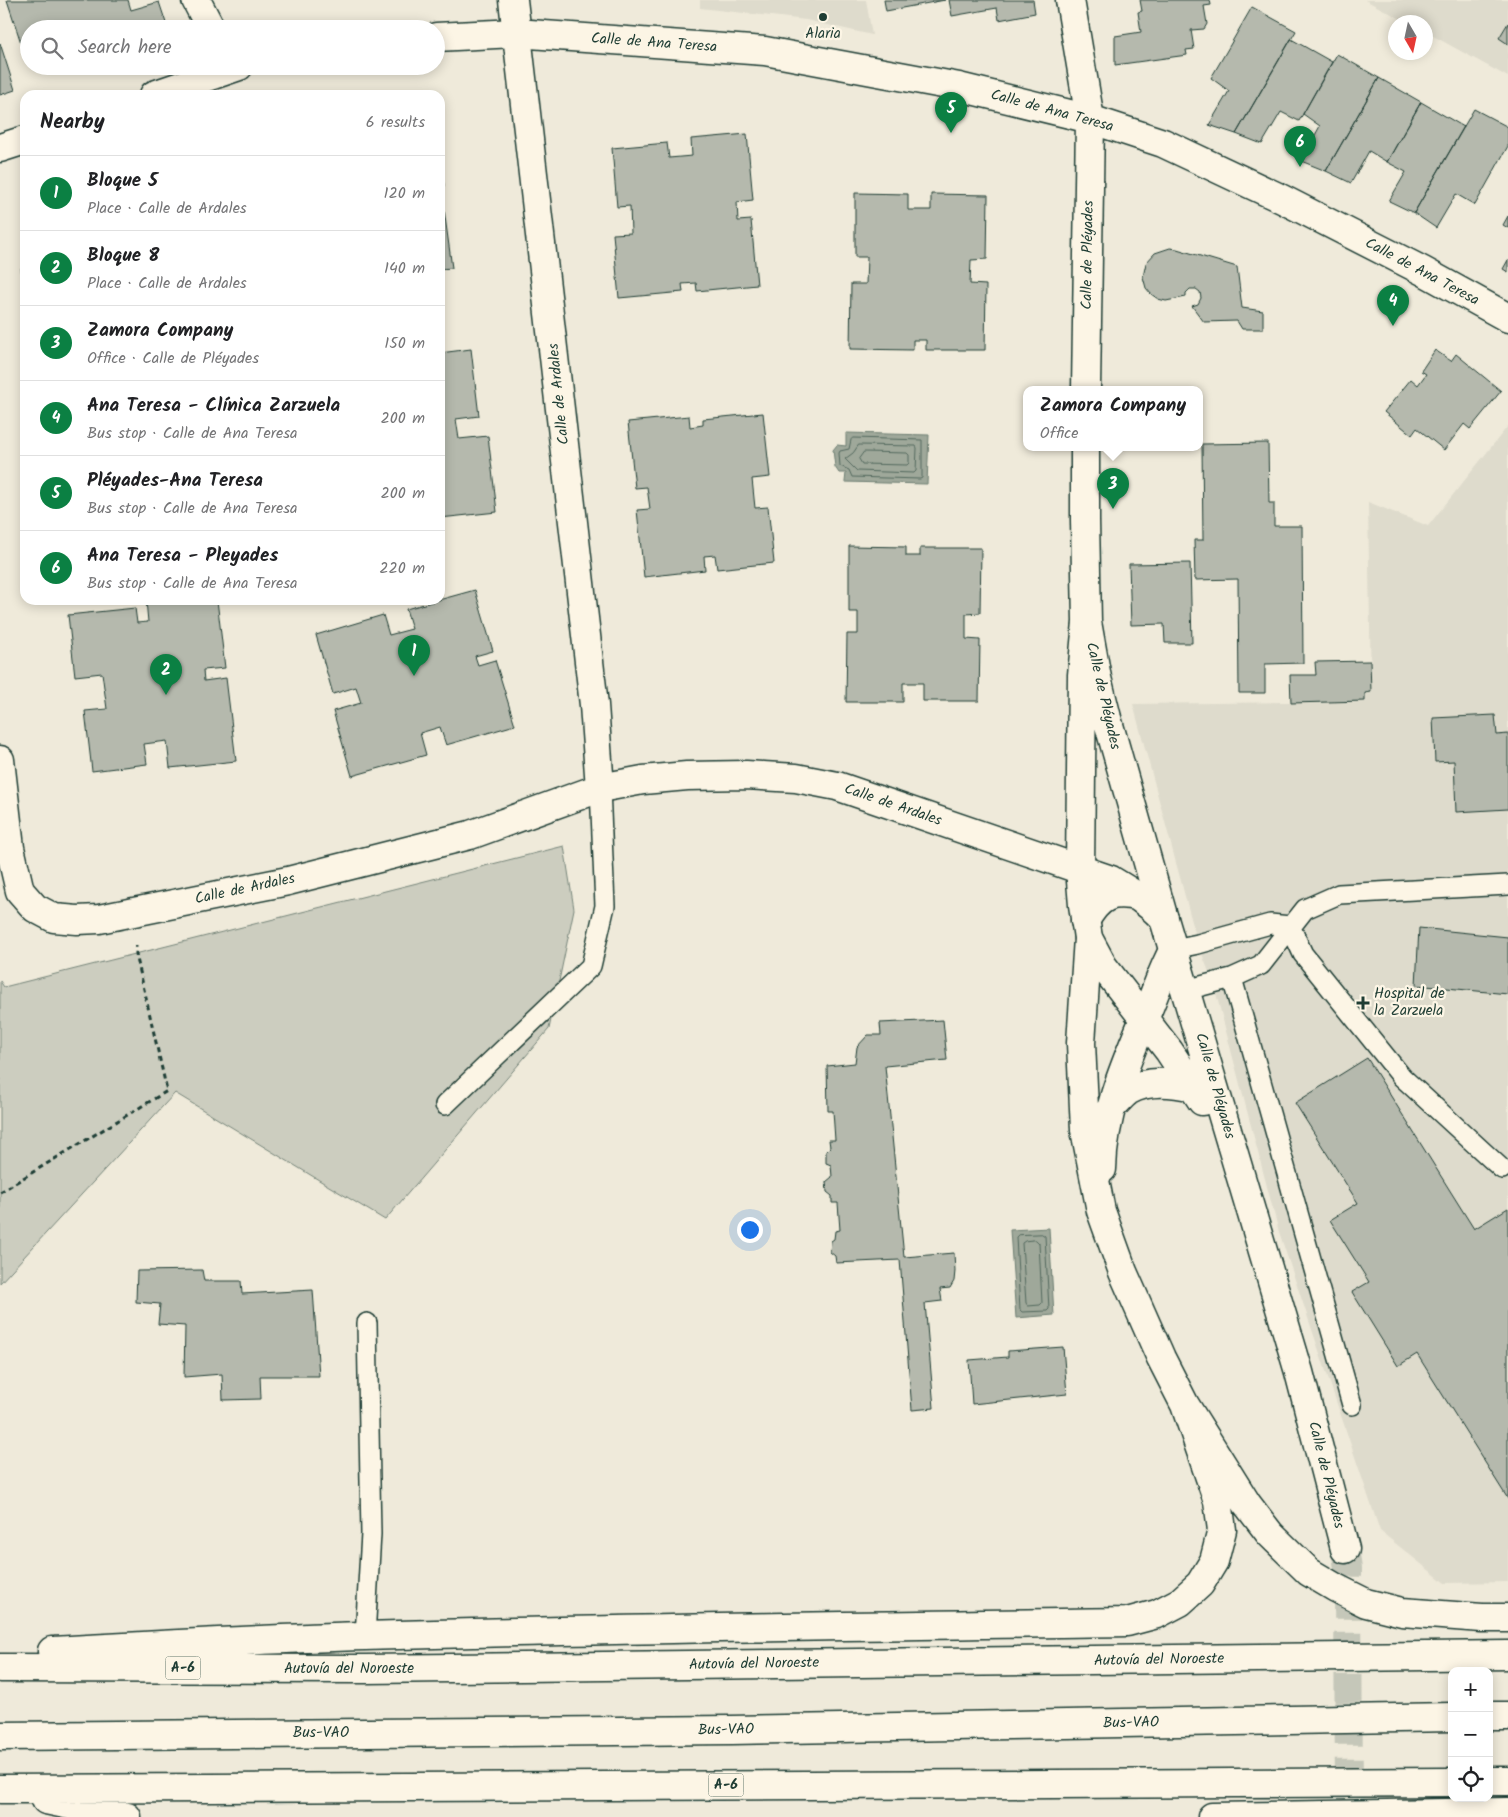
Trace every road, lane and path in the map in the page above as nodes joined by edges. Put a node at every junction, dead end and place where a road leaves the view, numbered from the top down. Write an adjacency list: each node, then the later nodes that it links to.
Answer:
1 (196, 0): 4 (main road)
2 (513, 0): 5 (main road, Calle de Ardales)
3 (1070, 0): 9 (main road, Calle de Pléyades)
4 (206, 20)
5 (516, 33): 6 (main road, Calle de Ana Teresa); 9 (main road, Calle de Ana Teresa); 17 (main road, Calle de Ardales)
6 (445, 37)
7 (212, 75): 8 (main road)
8 (168, 90)
9 (1090, 119): 12 (main road, Calle de Ana Teresa); 13 (main road, Calle de Pléyades)
10 (20, 142): 11 (main road)
11 (0, 148)
12 (1508, 318)
13 (1086, 386)
14 (1085, 451): 15 (main road, Calle de Pléyades)
15 (1087, 622): 18 (main road, Calle de Pléyades); 22 (main road, Calle de Pléyades)
16 (0, 760): 21 (main road, Calle de Ardales)
17 (600, 788): 18 (main road, Calle de Ardales); 21 (main road, Calle de Ardales); 30 (lane)
18 (1080, 869): 20 (main road, Calle de Ardales); 24 (main road, Calle de Pléyades)
19 (1508, 884): 23 (lane)
20 (1140, 897): 22 (main road, Calle de Ardales); 24 (main road)
21 (136, 912): 34 (path)
22 (1164, 919): 25 (main road, Calle de Pléyades)
23 (1290, 926): 25 (lane); 26 (lane); 32 (lane)
24 (1086, 930): 28 (main road); 35 (main road)
25 (1174, 949): 27 (main road, Calle de Pléyades); 28 (main road)
26 (1232, 978): 27 (lane); 37 (lane)
27 (1186, 990): 33 (main road, Calle de Pléyades)
28 (1144, 1019): 29 (main road); 31 (main road)
29 (1194, 1087): 31 (main road); 33 (main road)
30 (445, 1106)
31 (1110, 1108): 35 (main road)
32 (1502, 1169)
33 (1240, 1171): 39 (main road, Calle de Pléyades)
34 (0, 1192)
35 (1101, 1211): 38 (main road)
36 (367, 1323): 41 (lane)
37 (1352, 1404)
38 (1185, 1405): 40 (main road); 41 (main road)
39 (1345, 1549)
40 (1508, 1618)
41 (365, 1636): 42 (main road)
42 (0, 1654)
43 (1508, 1656): 44 (main road, Autovía del Noroeste / A-6)
44 (0, 1668)
45 (1493, 1716): 46 (main road)
46 (1508, 1716)
47 (1448, 1717): 48 (main road, Bus-VAO)
48 (0, 1736)
49 (1493, 1781): 50 (main road)
50 (1508, 1781)
51 (1448, 1782): 52 (main road, A-6)
52 (0, 1790): 54 (main road)
53 (1508, 1812): 55 (main road)
54 (127, 1817)
55 (1212, 1817)

